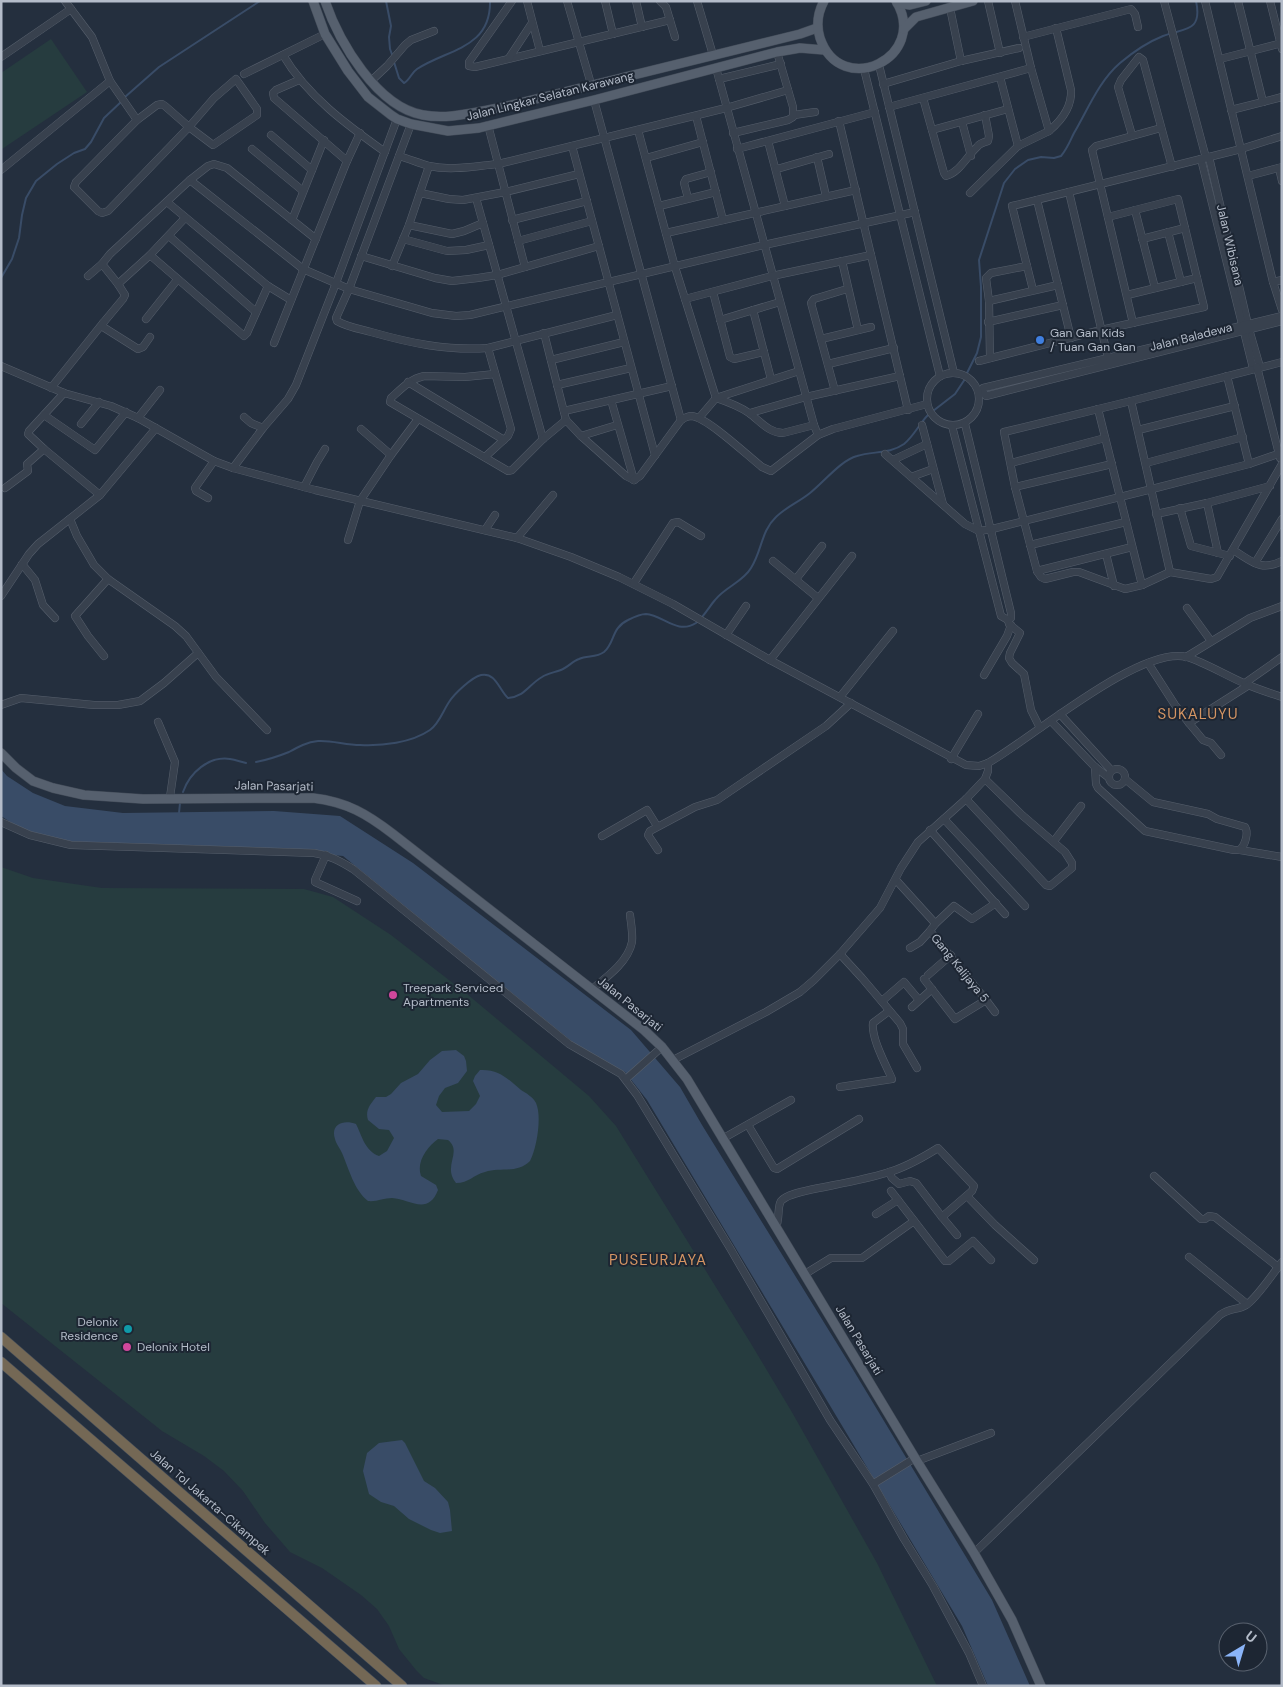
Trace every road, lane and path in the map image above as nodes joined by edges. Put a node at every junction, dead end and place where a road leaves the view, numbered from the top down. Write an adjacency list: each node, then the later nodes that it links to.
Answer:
1 (313, 1): 30 (main road, Jalan Lingkar Selatan Karawang)
2 (325, 1): 57 (main road, Jalan Lingkar Selatan Karawang)
3 (512, 1): 45 (street)
4 (527, 1): 23 (street)
5 (567, 1): 34 (street)
6 (605, 1): 31 (street)
7 (636, 1): 24 (street)
8 (660, 1): 22 (street)
9 (697, 1): 42 (street)
10 (824, 1): 26 (main road)
11 (926, 1): 19 (main road)
12 (973, 1): 21 (main road)
13 (988, 1): 41 (street)
14 (1015, 1): 33 (street)
15 (1164, 1): 108 (street)
16 (1205, 1): 46 (street)
17 (1238, 1): 39 (street)
18 (1270, 1): 35 (street)
19 (897, 2): 28 (main road)
20 (69, 4): 44 (street); 58 (street)
21 (950, 8): 28 (main road); 47 (street)
22 (670, 20): 24 (street); 32 (street)
23 (532, 23): 38 (street); 45 (street)
24 (642, 27): 31 (street)
25 (1138, 27): 27 (street)
26 (817, 28): 37 (main road); 42 (main road, Jalan Lingkar Selatan Karawang)
27 (1056, 28): 33 (street); 87 (street)
28 (904, 29): 49 (main road)
29 (434, 31): 57 (street)
30 (326, 34): 43 (street); 77 (main road, Jalan Lingkar Selatan Karawang)
31 (613, 34): 34 (street)
32 (675, 37)
33 (1023, 37): 51 (street)
34 (578, 42): 38 (street); 59 (street)
35 (1281, 45): 39 (street)
36 (1019, 48): 41 (street)
37 (824, 50): 40 (main road, Jalan Lingkar Selatan Karawang); 52 (main road)
38 (540, 51): 45 (street)
39 (1250, 51): 46 (street); 66 (street)
40 (777, 52): 48 (street); 50 (main road, Jalan Lingkar Selatan Karawang)
41 (1000, 53): 47 (street)
42 (713, 54): 59 (main road, Jalan Lingkar Selatan Karawang)
43 (283, 55): 53 (street); 55 (street)
44 (1, 57)
45 (509, 58)
46 (1220, 59): 70 (street)
47 (962, 61): 60 (street)
48 (781, 64): 56 (street); 61 (street)
49 (879, 65): 52 (main road); 60 (street)
50 (716, 68): 56 (street); 65 (main road, Jalan Lingkar Selatan Karawang)
51 (1031, 68): 54 (street); 87 (street)
52 (864, 69): 72 (street)
53 (244, 74)
54 (1000, 77): 63 (street); 69 (street)
55 (299, 80): 88 (street); 94 (street)
56 (719, 80): 68 (street)
57 (371, 81): 62 (main road, Jalan Lingkar Selatan Karawang)
58 (110, 82): 78 (street); 115 (street)
59 (591, 84): 62 (main road, Jalan Lingkar Selatan Karawang)
60 (883, 84): 67 (street)
61 (788, 90): 68 (street); 74 (street)
62 (535, 98): 73 (main road)
63 (923, 98): 67 (street); 86 (street)
64 (1282, 98): 66 (street)
65 (594, 100): 73 (main road, Jalan Lingkar Selatan Karawang); 93 (street)
66 (1263, 102): 70 (street)
67 (889, 107): 139 (street)
68 (726, 108): 76 (street); 89 (street)
69 (1008, 109): 75 (street); 98 (street)
70 (1231, 110): 101 (street)
71 (815, 112): 74 (street)
72 (875, 112): 79 (street); 141 (street)
73 (540, 114): 82 (main road, Jalan Lingkar Selatan Karawang)
74 (794, 115): 89 (street)
75 (984, 115): 80 (street); 105 (street)
76 (696, 116): 85 (street); 96 (street)
77 (397, 119): 81 (main road, Jalan Lingkar Selatan Karawang); 102 (street)
78 (137, 120): 83 (street); 83 (street)
79 (839, 122): 95 (street); 123 (street)
80 (962, 122): 86 (street); 105 (street)
81 (411, 124): 82 (main road, Jalan Lingkar Selatan Karawang); 104 (street)
82 (488, 125): 110 (street)
83 (188, 127): 83 (street)
84 (1161, 128): 91 (street); 91 (street); 112 (street)
85 (638, 130): 93 (street); 106 (street)
86 (932, 130): 105 (street)
87 (1049, 130): 98 (street)
88 (360, 133): 102 (street); 109 (street)
89 (733, 133): 100 (street)
90 (271, 135): 116 (street)
91 (1132, 135): 122 (street)
92 (1282, 136): 101 (street)
93 (604, 137): 97 (street); 174 (street)
94 (324, 140): 109 (street); 116 (street)
95 (768, 141): 100 (street); 114 (street)
96 (703, 142): 106 (street); 117 (street)
97 (572, 146): 110 (street); 118 (street)
98 (1018, 146): 129 (street)
99 (252, 148): 124 (street)
100 (737, 148): 140 (street)
101 (1241, 149): 108 (street); 119 (street)
102 (386, 152): 183 (street)
103 (830, 154): 107 (street)
104 (398, 156): 111 (street); 165 (street)
105 (971, 156)
106 (646, 158): 136 (street)
107 (817, 158): 114 (street); 130 (street)
108 (1206, 158): 112 (street); 159 (street, Jalan Wibisana); 159 (street, Jalan Wibisana)
109 (347, 161): 156 (street)
110 (498, 164): 111 (street); 125 (street)
111 (429, 166): 128 (street)
112 (1172, 167): 122 (street)
113 (1280, 168): 119 (street); 121 (street)
114 (777, 169): 137 (street)
115 (1, 170)
116 (312, 170): 124 (street)
117 (711, 172): 126 (street); 132 (street)
118 (580, 174): 125 (street); 134 (street)
119 (1248, 176): 182 (street)
120 (190, 180): 135 (street); 144 (street); 172 (street)
121 (1282, 181)
122 (1100, 184): 127 (street); 142 (street)
123 (856, 190): 130 (street); 149 (street)
124 (303, 191): 144 (street)
125 (505, 192): 131 (street); 145 (street)
126 (716, 192): 132 (street); 146 (street)
127 (1068, 192): 133 (street); 213 (street)
128 (420, 193): 131 (street); 150 (street)
129 (970, 193)
130 (826, 196): 137 (street)
131 (476, 198): 148 (street)
132 (688, 198): 136 (street)
133 (1037, 200): 169 (street); 185 (street)
134 (587, 201): 145 (street); 147 (street)
135 (167, 202): 143 (street); 167 (street)
136 (659, 206): 153 (street)
137 (786, 206): 140 (street)
138 (1135, 210): 142 (street); 151 (street); 157 (street)
139 (915, 212): 141 (street); 234 (street)
140 (755, 213): 146 (street); 161 (street)
141 (900, 216): 149 (street); 237 (street)
142 (1108, 217): 192 (street)
143 (185, 218): 154 (street); 186 (street)
144 (292, 220): 156 (street)
145 (512, 220): 158 (street)
146 (723, 220): 153 (street)
147 (592, 221): 158 (street); 162 (street)
148 (483, 223): 150 (street); 160 (street)
149 (864, 224): 161 (street); 164 (street)
150 (409, 225): 155 (street)
151 (1185, 228): 152 (street); 177 (street)
152 (1168, 232): 157 (street); 181 (street)
153 (666, 233): 171 (street)
154 (169, 236): 163 (street); 201 (street)
155 (403, 238): 160 (street); 168 (street)
156 (316, 239): 172 (street)
157 (1142, 239): 187 (street)
158 (518, 241): 170 (street)
159 (1226, 243): 211 (street, Jalan Wibisana)
160 (489, 245): 173 (street)
161 (764, 245): 171 (street); 176 (street)
162 (599, 246): 170 (street); 180 (street)
163 (150, 255): 178 (street); 184 (street)
164 (871, 255): 166 (street); 222 (street)
165 (361, 256): 168 (street); 188 (street)
166 (842, 261): 176 (street); 189 (street)
167 (102, 264): 175 (street); 184 (street)
168 (392, 266): 173 (street)
169 (1027, 266): 190 (street); 195 (street)
170 (525, 267): 173 (street)
171 (675, 267): 174 (street); 194 (street)
172 (303, 269): 183 (street); 193 (street)
173 (497, 275): 198 (street)
174 (641, 275): 180 (street); 242 (street)
175 (88, 276)
176 (772, 276): 191 (street); 196 (street)
177 (1197, 278): 181 (street); 209 (street)
178 (177, 280): 201 (street); 204 (street)
179 (1282, 280): 182 (street)
180 (608, 282): 198 (street); 202 (street)
181 (1181, 282): 187 (street)
182 (1273, 282): 200 (street)
183 (336, 283): 188 (street); 274 (street)
184 (118, 284): 207 (street)
185 (1058, 285): 190 (street); 197 (street)
186 (268, 286): 193 (street); 201 (street)
187 (1155, 288): 192 (street)
188 (349, 289): 198 (street); 221 (street)
189 (847, 289): 212 (street); 217 (street)
190 (1033, 290): 195 (street)
191 (713, 292): 194 (street); 205 (street)
192 (1127, 294): 209 (street)
193 (291, 300): 220 (street)
194 (685, 300): 249 (street)
195 (989, 301): 208 (street)
196 (780, 302): 199 (street); 233 (street)
197 (1063, 305): 208 (street); 216 (street)
198 (506, 307): 218 (street)
199 (754, 310): 205 (street); 223 (street)
200 (1282, 310)
201 (256, 312)
202 (617, 316): 214 (street); 219 (street)
203 (1282, 316): 211 (street, Jalan Baladewa)
204 (146, 318)
205 (720, 320): 223 (street)
206 (1282, 321): 211 (street, Jalan Baladewa)
207 (103, 322): 215 (street); 243 (street)
208 (988, 322): 224 (street)
209 (1132, 323): 213 (street)
210 (871, 327): 212 (street)
211 (1246, 327): 226 (street, Jalan Baladewa); 231 (street, Jalan Wibisana)
212 (858, 330): 217 (street)
213 (1101, 330): 216 (street); 226 (street)
214 (544, 334): 218 (street); 225 (street)
215 (150, 337)
216 (1071, 338): 224 (street)
217 (821, 339): 229 (street)
218 (516, 340): 221 (street); 280 (street)
219 (624, 342): 225 (street); 232 (street)
220 (274, 343)
221 (488, 348): 235 (street)
222 (894, 348): 229 (street); 236 (street)
223 (764, 352): 239 (street)
224 (990, 358): 227 (street)
225 (551, 360): 241 (street)
226 (1109, 361): 226 (street, Jalan Baladewa)
227 (979, 362)
228 (1282, 362): 231 (street)
229 (828, 364): 245 (street)
230 (1, 366): 243 (street)
231 (1257, 367): 238 (street); 287 (street, Jalan Wibisana)
232 (631, 368): 241 (street); 247 (street)
233 (799, 371): 239 (street); 248 (street)
234 (954, 373): 237 (street); 268 (street)
235 (495, 374): 240 (street); 282 (street)
236 (900, 376): 245 (street); 256 (street)
237 (940, 376): 253 (street)
238 (1227, 376): 251 (street); 254 (street)
239 (771, 379): 249 (street)
240 (408, 382): 264 (street); 282 (street)
241 (558, 385): 257 (street)
242 (672, 386): 247 (street); 266 (street)
243 (51, 388): 246 (street)
244 (160, 390): 262 (street)
245 (835, 391): 248 (street)
246 (64, 393): 252 (street); 260 (street)
247 (638, 393): 250 (street); 289 (street)
248 (806, 397): 259 (street); 270 (street)
249 (716, 398): 259 (street); 263 (street)
250 (611, 400): 257 (street); 269 (street)
251 (1131, 401): 255 (street); 276 (street)
252 (99, 402): 258 (street); 267 (street)
253 (927, 404): 256 (street); 272 (street)
254 (1235, 406): 276 (street); 279 (street)
255 (1098, 409): 281 (street); 293 (street)
256 (908, 410): 277 (street)
257 (564, 411): 265 (street)
258 (126, 412): 260 (street); 262 (street)
259 (750, 413): 270 (street)
260 (44, 415): 285 (street)
261 (244, 417): 274 (street)
262 (138, 418): 273 (street)
263 (699, 418): 266 (street); 277 (street)
264 (418, 419): 288 (street); 290 (street)
265 (566, 420): 278 (street); 280 (street)
266 (681, 420): 289 (street)
267 (81, 424)
268 (965, 424): 272 (street); 321 (street)
269 (617, 425): 278 (street); 301 (street)
270 (814, 425): 277 (street)
271 (922, 425): 283 (street)
272 (952, 426): 323 (street)
273 (156, 428): 291 (street); 307 (street)
274 (263, 428): 298 (street)
275 (360, 429): 288 (street)
276 (1138, 430): 294 (street)
277 (818, 435)
278 (581, 436): 301 (street)
279 (1243, 437): 294 (street); 297 (street)
280 (544, 438): 290 (street)
281 (1105, 438): 293 (street); 296 (street)
282 (504, 440): 290 (street)
283 (927, 444): 292 (street); 299 (street)
284 (325, 449): 303 (street)
285 (44, 450): 305 (street); 307 (street)
286 (885, 454): 292 (street)
287 (1278, 454): 295 (street, Jalan Wibisana); 297 (street)
288 (391, 455): 311 (street)
289 (655, 455): 301 (street)
290 (485, 457)
291 (214, 460): 298 (street); 310 (street)
292 (893, 460): 300 (street)
293 (1011, 463): 304 (street)
294 (1146, 463): 306 (street)
295 (1282, 463): 302 (street)
296 (1112, 464): 304 (street); 309 (street)
297 (1249, 464): 306 (street)
298 (233, 468): 303 (street)
299 (934, 468): 300 (street); 313 (street)
300 (911, 477): 313 (street)
301 (634, 480)
302 (1270, 486): 312 (street); 331 (street)
303 (304, 487): 311 (street)
304 (1015, 487): 319 (street)
305 (5, 488)
306 (1152, 489): 309 (street); 315 (street)
307 (100, 495): 318 (street)
308 (553, 495): 325 (street)
309 (1120, 497): 319 (street); 320 (street)
310 (208, 498)
311 (360, 500): 322 (street); 326 (street)
312 (1207, 503): 314 (street); 330 (street)
313 (943, 504): 323 (street)
314 (1180, 508): 315 (street); 330 (street)
315 (1156, 514): 339 (street)
316 (495, 515): 322 (street)
317 (1282, 518): 336 (street)
318 (70, 520): 337 (street); 340 (street)
319 (1024, 521): 321 (street); 327 (street)
320 (1126, 522): 327 (street); 329 (street)
321 (992, 529): 323 (street); 351 (street)
322 (485, 530): 325 (street)
323 (979, 531): 351 (street)
324 (701, 536): 342 (street)
325 (517, 538): 342 (street)
326 (348, 540)
327 (1030, 545): 338 (street)
328 (822, 546): 341 (street)
329 (1132, 547): 332 (street); 343 (street)
330 (1218, 553): 331 (street)
331 (1232, 553): 336 (street); 339 (street)
332 (1106, 554): 338 (street); 344 (street)
333 (852, 556): 346 (street)
334 (774, 561): 341 (street)
335 (1282, 561): 336 (street)
336 (1255, 563)
337 (22, 564): 345 (street); 350 (street)
338 (1037, 571): 344 (street)
339 (1170, 572): 343 (street)
340 (108, 579): 355 (street); 356 (street)
341 (796, 579): 346 (street)
342 (634, 583): 353 (street)
343 (1142, 585): 344 (street)
344 (1114, 586)
345 (1, 596)
346 (818, 598): 359 (street)
347 (746, 606): 353 (street)
348 (1282, 606): 354 (street)
349 (1187, 608): 354 (street)
350 (56, 618)
351 (1009, 622): 361 (street); 372 (street)
352 (893, 631): 363 (street)
353 (726, 635): 359 (street)
354 (1211, 641): 357 (street)
355 (198, 654): 366 (street); 373 (street)
356 (104, 656)
357 (1186, 657): 360 (street); 362 (street)
358 (1282, 657): 362 (street)
359 (770, 660): 363 (street)
360 (1148, 664): 368 (street); 371 (street)
361 (984, 675)
362 (1247, 684): 364 (street); 371 (street)
363 (840, 697): 365 (street)
364 (1282, 697)
365 (851, 703): 378 (street); 389 (street)
366 (1, 705)
367 (978, 714): 378 (street)
368 (1060, 714): 369 (street); 374 (street)
369 (1051, 721): 372 (street); 375 (street)
370 (158, 722): 384 (street)
371 (1189, 723): 377 (street)
372 (1040, 728): 379 (street)
373 (267, 730)
374 (1086, 742): 375 (street); 381 (street)
375 (1078, 750): 380 (street)
376 (1, 753): 384 (main road, Jalan Pasarjati)
377 (1221, 755)
378 (951, 759): 379 (street)
379 (988, 763): 382 (street)
380 (1095, 767): 381 (street); 394 (street)
381 (1110, 773): 383 (street); 383 (street)
382 (985, 779): 385 (street); 392 (street)
383 (1125, 779): 394 (street)
384 (170, 797): 408 (main road, Jalan Pasarjati)
385 (966, 800): 387 (street); 392 (street)
386 (1081, 806): 392 (street)
387 (944, 819): 390 (street); 400 (street)
388 (1, 822): 395 (street)
389 (657, 826): 391 (street); 393 (street)
390 (930, 830): 397 (street); 399 (street)
391 (602, 836)
392 (1054, 841)
393 (658, 850)
394 (1240, 850): 396 (street)
395 (326, 856): 398 (street); 419 (street)
396 (1282, 858)
397 (896, 880): 403 (street, Gang Kalijaya 5); 406 (street)
398 (357, 901)
399 (996, 903): 401 (street); 403 (street)
400 (1025, 906)
401 (1005, 914)
402 (630, 915): 408 (street)
403 (936, 924): 404 (street, Gang Kalijaya 5)
404 (930, 931): 405 (street); 407 (street, Gang Kalijaya 5)
405 (910, 948)
406 (840, 954): 410 (street); 417 (street)
407 (951, 955): 409 (street); 412 (street, Gang Kalijaya 5)
408 (592, 989): 416 (main road, Jalan Pasarjati)
409 (932, 989): 411 (street); 412 (street)
410 (882, 1000): 411 (street); 414 (street)
411 (919, 1000): 413 (street)
412 (986, 1000): 415 (street, Gang Kalijaya 5)
413 (912, 1007)
414 (889, 1011): 418 (street); 420 (street)
415 (995, 1012)
416 (659, 1050): 417 (main road, Jalan Pasarjati); 419 (street)
417 (673, 1060): 424 (main road, Jalan Pasarjati)
418 (917, 1068)
419 (626, 1079): 445 (street)
420 (840, 1088)
421 (791, 1100): 423 (street)
422 (859, 1119): 423 (street)
423 (748, 1124): 424 (street)
424 (722, 1139): 433 (main road, Jalan Pasarjati)
425 (889, 1172): 428 (street); 431 (street); 433 (street)
426 (1154, 1176): 438 (street)
427 (891, 1191): 429 (street)
428 (967, 1196): 431 (street); 437 (street)
429 (898, 1200): 430 (street); 432 (street)
430 (876, 1214)
431 (942, 1217): 434 (street)
432 (914, 1221): 436 (street); 439 (street)
433 (776, 1227): 439 (main road, Jalan Pasarjati)
434 (957, 1235)
435 (1189, 1257): 440 (street)
436 (991, 1260)
437 (1034, 1260)
438 (1280, 1264): 440 (street)
439 (805, 1274): 444 (main road, Jalan Pasarjati)
440 (1247, 1304): 446 (street)
441 (1, 1337): 448 (highway, Jalan Tol Jakarta–Cikampek)
442 (1, 1362): 447 (highway)
443 (991, 1433): 444 (street)
444 (913, 1460): 445 (street); 446 (main road, Jalan Pasarjati)
445 (873, 1484): 449 (street)
446 (974, 1553): 450 (main road, Jalan Pasarjati)
447 (376, 1686)
448 (402, 1686)
449 (983, 1686)
450 (1041, 1686)

